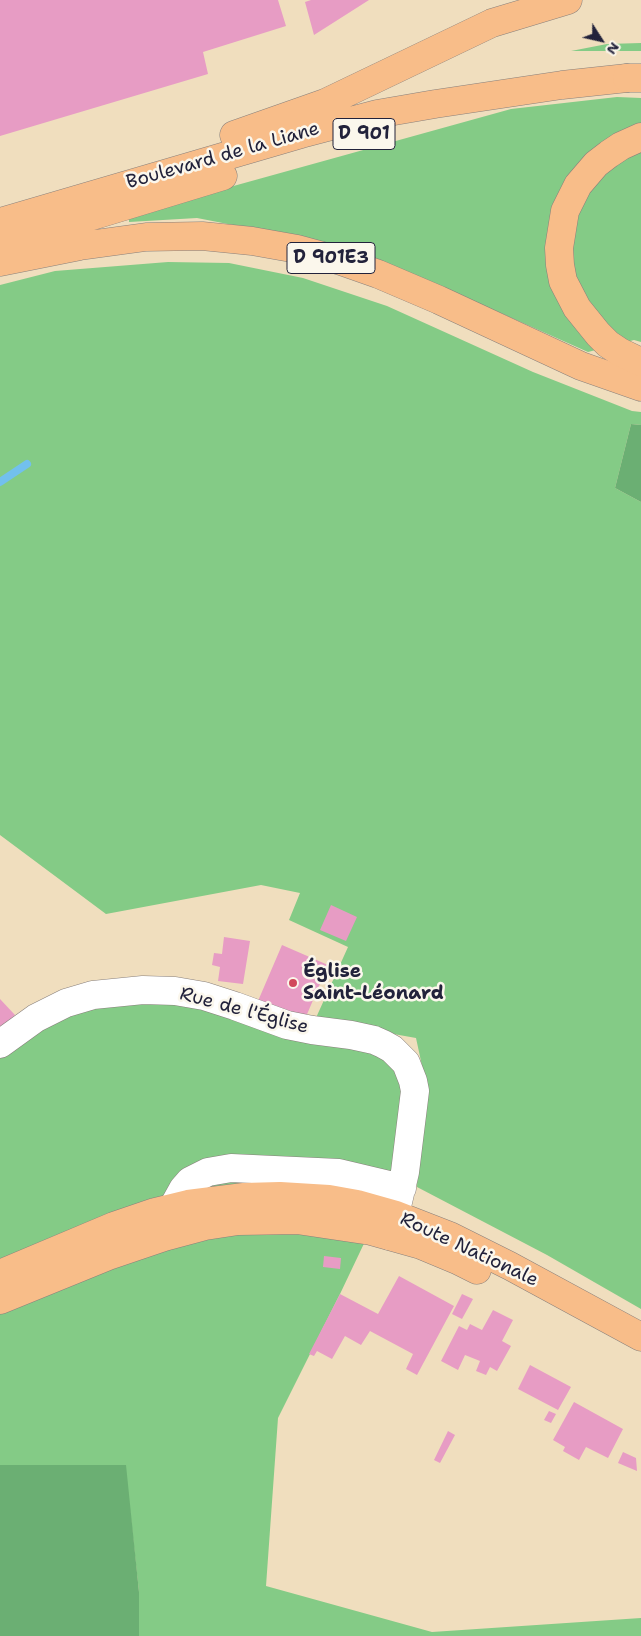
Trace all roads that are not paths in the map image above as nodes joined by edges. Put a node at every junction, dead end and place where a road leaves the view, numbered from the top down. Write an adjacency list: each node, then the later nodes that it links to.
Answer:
1 (568, 0): 5 (main road, Boulevard de la Liane)
2 (634, 78): 3 (main road, D 901)
3 (538, 90): 5 (main road, Boulevard de la Liane / D 901); 6 (main road, Boulevard de la Liane / D 901)
4 (641, 138): 8 (main road)
5 (5, 220)
6 (0, 244)
7 (0, 262): 9 (main road, D 901E3)
8 (641, 362)
9 (641, 387)
10 (0, 1044): 11 (street, Rue de l'Église)
11 (402, 1188): 12 (street); 13 (street, Rue de l'Église)
12 (173, 1207): 13 (main road, Route Nationale); 14 (main road, Route Nationale)
13 (393, 1225): 15 (main road, Route Nationale); 16 (main road, Route Nationale); 17 (main road, Route Nationale)
14 (0, 1274)
15 (0, 1300)
16 (641, 1337)
17 (641, 1357)

